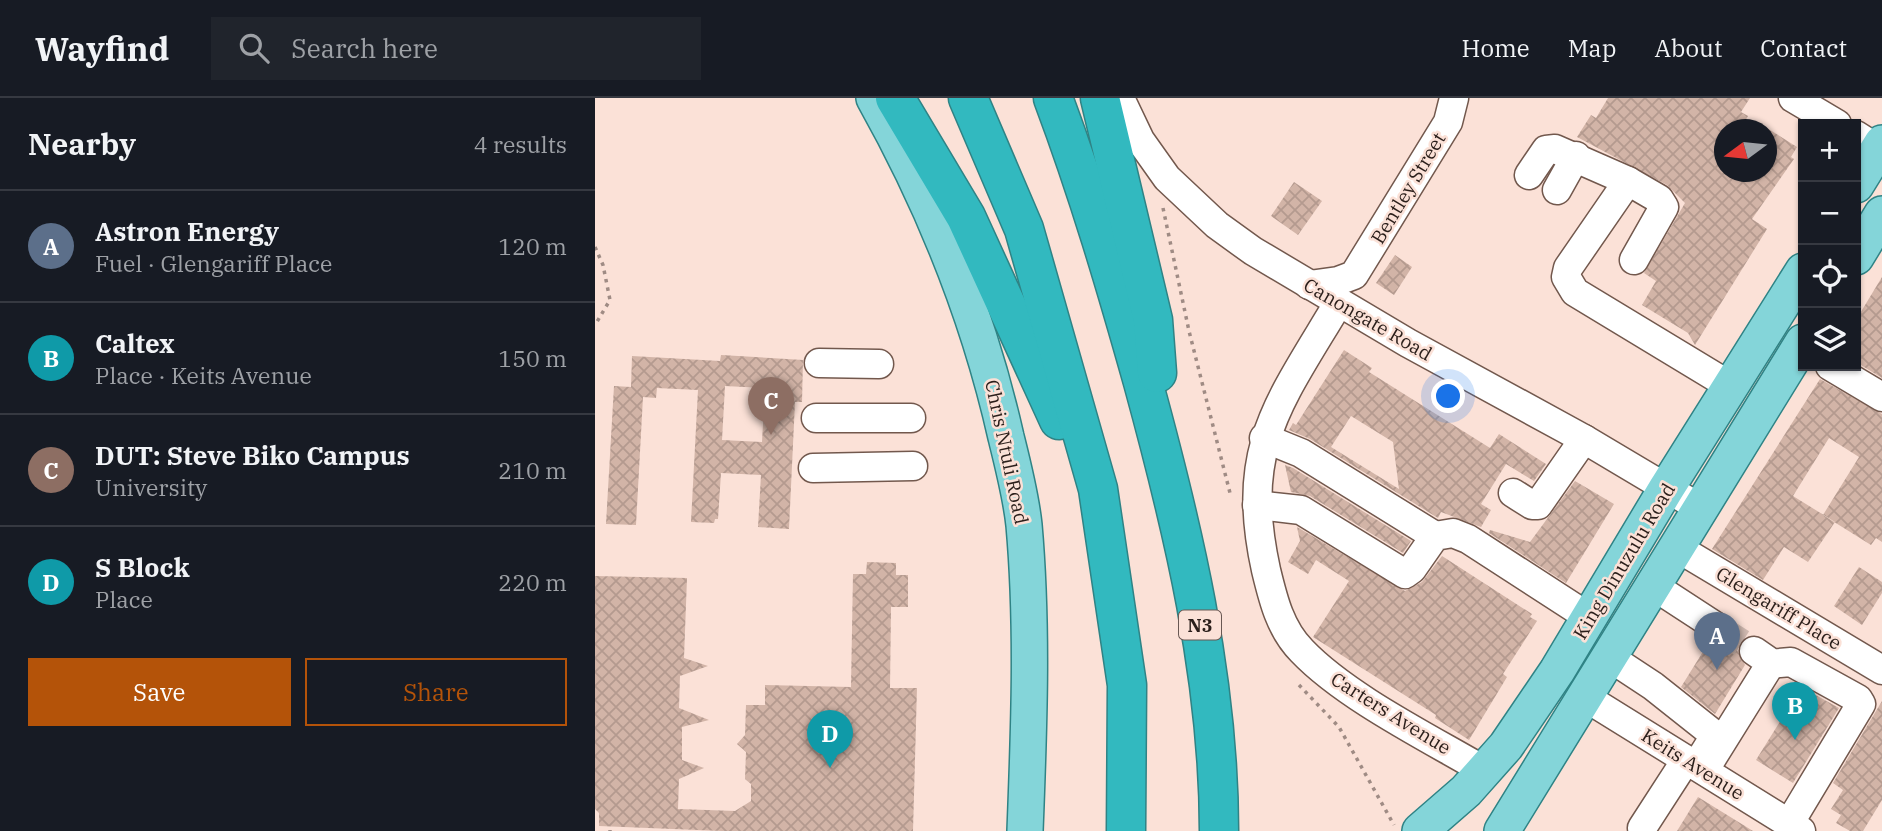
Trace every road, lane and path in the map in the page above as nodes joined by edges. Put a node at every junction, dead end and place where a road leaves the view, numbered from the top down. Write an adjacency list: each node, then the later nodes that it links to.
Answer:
1 (874, 98): 58 (main road, Chris Ntuli Road)
2 (895, 98): 41 (highway)
3 (968, 98): 41 (highway)
4 (1053, 98): 16 (highway, N3)
5 (1069, 98): 16 (highway)
6 (1100, 98): 36 (highway)
7 (1120, 98): 24 (street, Canongate Road)
8 (1454, 98): 22 (street, Bentley Street)
9 (1793, 98): 10 (street)
10 (1829, 119)
11 (1872, 142): 15 (main road)
12 (1576, 156): 13 (street); 14 (street); 17 (street)
13 (1529, 175)
14 (1629, 181): 21 (street); 32 (street)
15 (1857, 182)
16 (1085, 183): 36 (highway, N3)
17 (1557, 190)
18 (1882, 214): 20 (main road)
19 (595, 247): 27 (path)
20 (1861, 249)
21 (1634, 260)
22 (1354, 275): 24 (street); 26 (street)
23 (1798, 279): 32 (main road, King Dinuzulu Road)
24 (1309, 285): 25 (street, Canongate Road)
25 (1339, 302): 26 (street, Canongate Road); 37 (street, Carters Avenue)
26 (1376, 324): 38 (street, Canongate Road)
27 (595, 325)
28 (1798, 352): 45 (main road, King Dinuzulu Road)
29 (818, 363): 30 (street)
30 (879, 364)
31 (1838, 371): 33 (street)
32 (1732, 387): 42 (main road, King Dinuzulu Road)
33 (1882, 397)
34 (816, 418): 35 (street)
35 (911, 418)
36 (1154, 424): 60 (highway, N3)
37 (1264, 438): 44 (street, Carters Avenue); 46 (street)
38 (1584, 439): 42 (street, Canongate Road); 43 (street)
39 (913, 466): 40 (street)
40 (813, 468)
41 (1098, 489): 59 (highway)
42 (1666, 489): 45 (street, Canongate Road); 49 (main road, King Dinuzulu Road)
43 (1514, 493)
44 (1257, 505): 46 (street); 55 (street, Carters Avenue)
45 (1700, 508): 47 (main road, King Dinuzulu Road)
46 (1435, 536): 49 (street)
47 (1676, 547): 48 (main road, King Dinuzulu Road); 52 (street, Glengariff Place)
48 (1653, 585): 50 (street); 51 (main road, King Dinuzulu Road)
49 (1590, 618): 55 (main road, King Dinuzulu Road)
50 (1718, 628)
51 (1609, 657): 53 (main road, King Dinuzulu Road); 54 (street)
52 (1882, 670)
53 (1585, 697): 54 (street, Keits Avenue); 62 (main road, King Dinuzulu Road)
54 (1690, 762): 56 (street); 57 (street, Keits Avenue); 57 (street)
55 (1485, 771): 61 (main road, King Dinuzulu Road)
56 (1636, 823)
57 (1795, 827)
58 (1024, 831)
59 (1126, 831)
60 (1219, 831)
61 (1419, 831)
62 (1502, 831)

